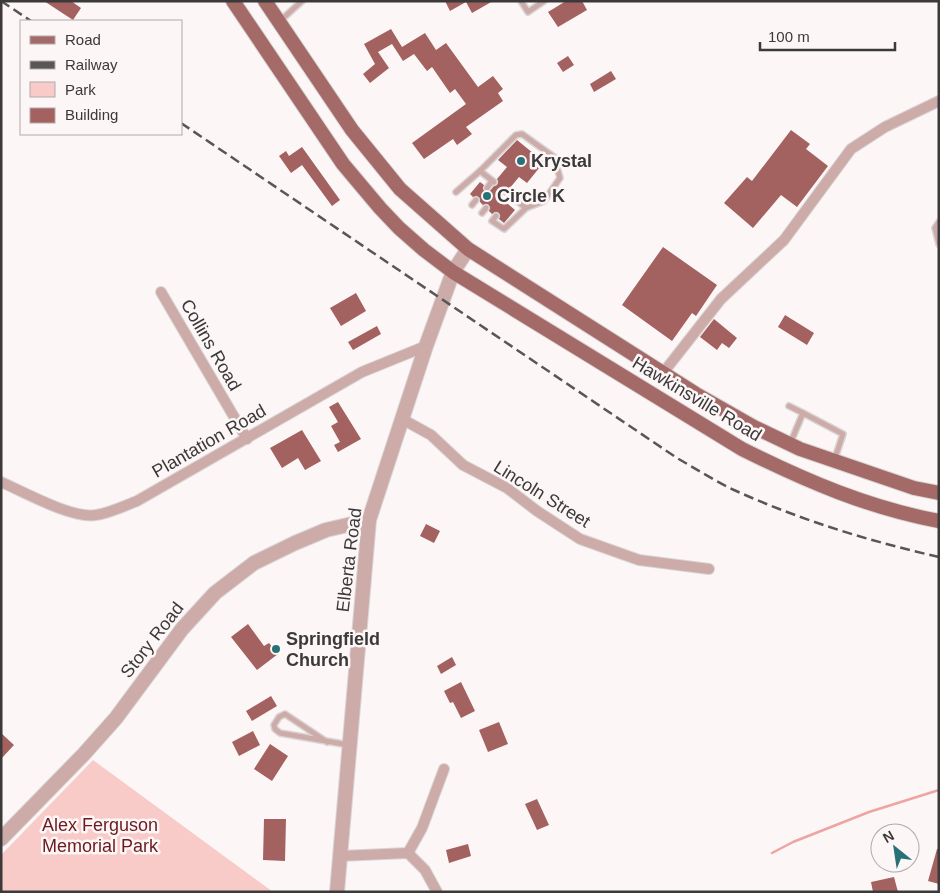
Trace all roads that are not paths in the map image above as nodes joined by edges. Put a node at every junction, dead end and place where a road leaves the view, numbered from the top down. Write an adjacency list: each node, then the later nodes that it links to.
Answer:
1 (233, 1): 23 (main road, Hawkinsville Road)
2 (265, 1): 6 (main road, Hawkinsville Road)
3 (302, 1): 6 (lane)
4 (521, 1): 5 (lane)
5 (544, 1)
6 (279, 22): 22 (main road, Hawkinsville Road)
7 (939, 101): 26 (street)
8 (480, 171): 9 (lane); 10 (lane); 17 (lane)
9 (487, 188)
10 (456, 192)
11 (506, 192): 12 (lane)
12 (512, 197): 14 (lane); 17 (lane)
13 (476, 200): 15 (lane)
14 (507, 203)
15 (472, 206)
16 (486, 208): 18 (lane)
17 (526, 208): 19 (lane)
18 (482, 213)
19 (496, 216)
20 (939, 222): 21 (lane)
21 (939, 244)
22 (468, 249): 23 (street, Elberta Road); 26 (main road, Hawkinsville Road)
23 (453, 272): 25 (street, Elberta Road); 36 (main road, Hawkinsville Road)
24 (161, 292): 30 (street, Collins Road)
25 (426, 346): 29 (street, Elberta Road); 30 (street, Plantation Road)
26 (663, 373): 31 (main road, Hawkinsville Road)
27 (789, 406): 28 (lane)
28 (803, 413): 31 (lane); 32 (lane)
29 (402, 419): 35 (street, Elberta Road); 37 (street, Lincoln Street)
30 (247, 439): 33 (street, Plantation Road)
31 (790, 444): 32 (main road, Hawkinsville Road)
32 (834, 460): 34 (main road, Hawkinsville Road)
33 (1, 482)
34 (939, 493)
35 (370, 520): 39 (street, Elberta Road); 41 (street, Story Road)
36 (939, 521)
37 (709, 569)
38 (327, 742): 38 (lane); 39 (lane)
39 (350, 745): 43 (street, Elberta Road)
40 (444, 769): 42 (street)
41 (1, 839)
42 (408, 853): 43 (street); 45 (street)
43 (340, 856): 44 (street, Elberta Road)
44 (338, 892)
45 (437, 892)

